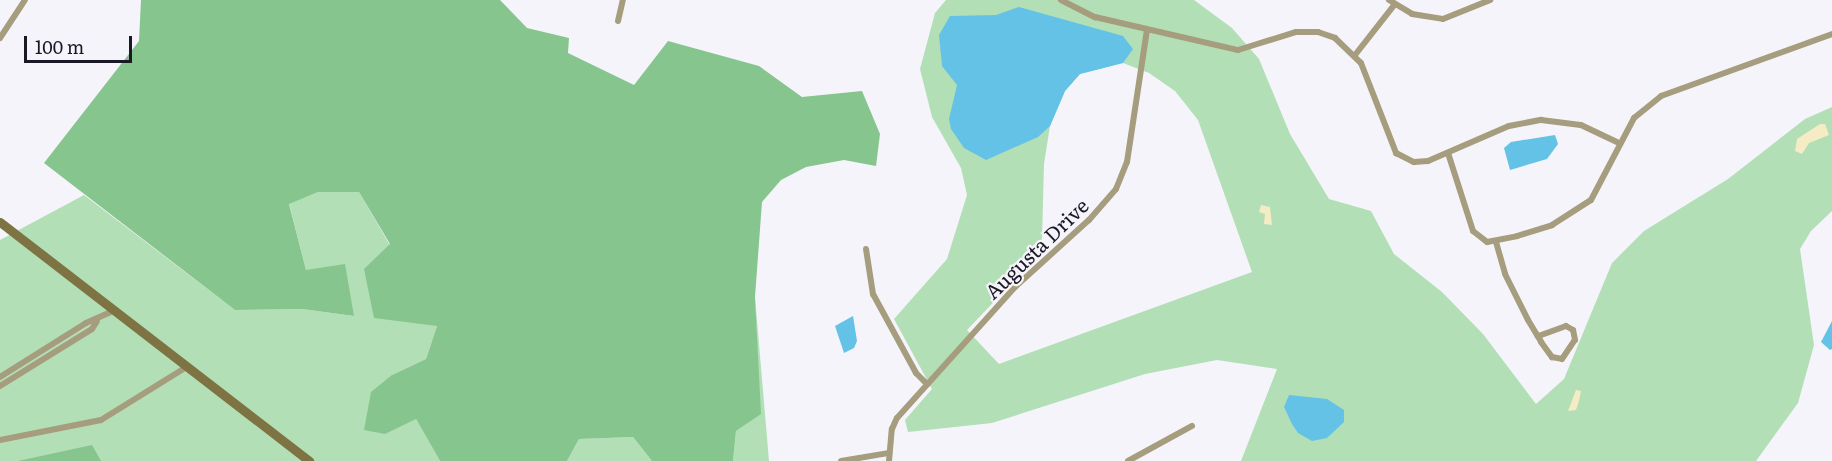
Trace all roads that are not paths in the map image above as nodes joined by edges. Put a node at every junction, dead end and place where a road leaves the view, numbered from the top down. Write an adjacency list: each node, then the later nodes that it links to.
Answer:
1 (25, 0): 9 (street)
2 (623, 0): 6 (street)
3 (1061, 0): 7 (street)
4 (1490, 0): 5 (street)
5 (1392, 2): 10 (street)
6 (618, 21)
7 (1147, 30): 10 (street); 21 (street, Augusta Drive)
8 (1832, 34): 11 (street)
9 (0, 38)
10 (1355, 55): 12 (street)
11 (1619, 143): 12 (street); 14 (street)
12 (1448, 153): 14 (street)
13 (0, 222): 16 (main road)
14 (1496, 242): 18 (street)
15 (866, 249): 21 (street)
16 (115, 310): 17 (street); 19 (main road)
17 (98, 320): 20 (street); 22 (street)
18 (1538, 336): 18 (street)
19 (189, 366): 24 (street); 26 (main road)
20 (0, 377)
21 (927, 384): 25 (street, Augusta Drive)
22 (0, 386)
23 (1192, 426): 29 (street)
24 (0, 440)
25 (889, 453): 27 (street); 28 (street, Augusta Drive)
26 (309, 461)
27 (841, 461)
28 (889, 461)
29 (1128, 461)

